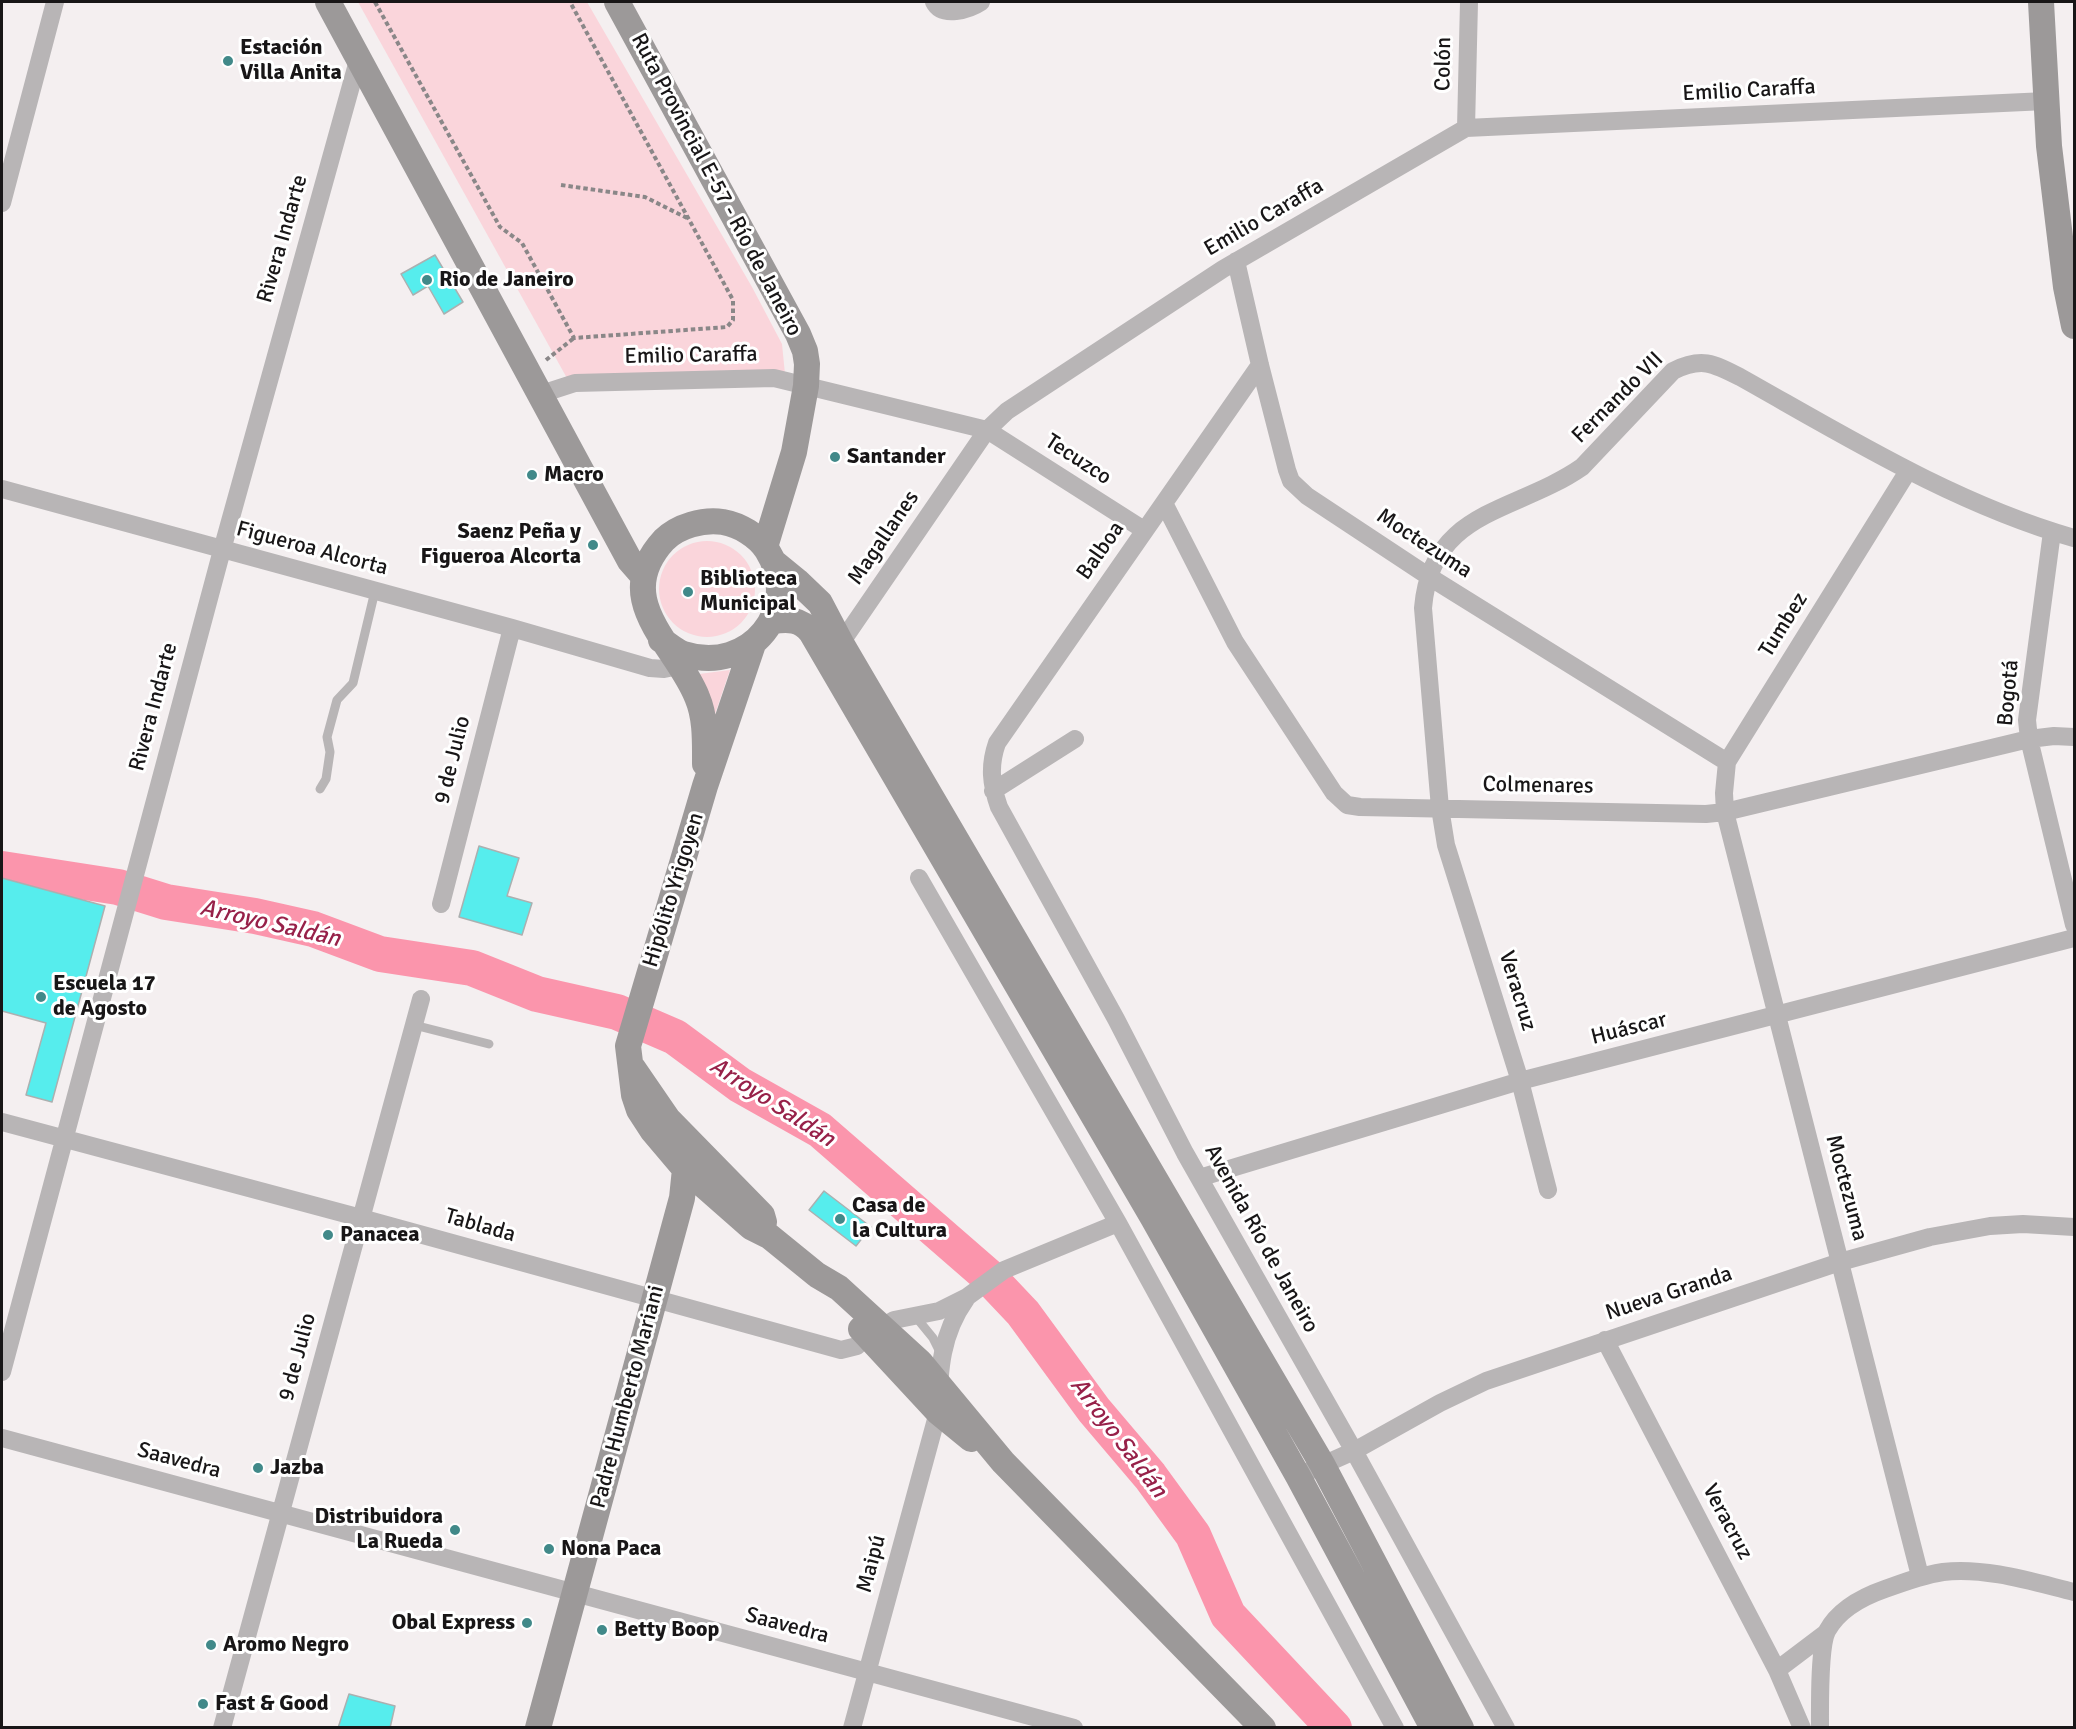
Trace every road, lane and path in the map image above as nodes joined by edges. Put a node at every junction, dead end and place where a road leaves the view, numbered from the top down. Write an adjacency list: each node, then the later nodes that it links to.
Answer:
1 (55, 2): 13 (street)
2 (328, 2): 10 (main road)
3 (375, 2): 20 (path)
4 (570, 2): 16 (path)
5 (617, 2): 23 (main road, Ruta Provincial E-57 - Río de Janeiro)
6 (934, 2): 7 (street)
7 (981, 2)
8 (1469, 2): 12 (street, Colón)
9 (2041, 2): 11 (main road)
10 (359, 57): 22 (main road); 31 (street, Rivera Indarte)
11 (2046, 101): 12 (street, Emilio Caraffa); 18 (main road)
12 (1466, 128): 17 (street, Emilio Caraffa)
13 (4, 184): 15 (street)
14 (561, 185): 16 (path)
15 (2, 203)
16 (688, 218): 20 (path)
17 (1236, 261): 21 (street, Moctezuma); 24 (street, Emilio Caraffa)
18 (2070, 286): 19 (main road)
19 (2074, 326)
20 (574, 338): 22 (path)
21 (1260, 365): 27 (street, Balboa); 33 (street, Moctezuma)
22 (535, 384): 23 (street, Emilio Caraffa); 34 (main road)
23 (806, 386): 24 (street, Emilio Caraffa); 32 (main road, Ruta Provincial E-57 - Río de Janeiro)
24 (987, 430): 28 (street, Tecuzco); 39 (street, Magallanes)
25 (1908, 471): 29 (street, Fernando VII); 33 (street, Fernando VII); 46 (street, Tumbez)
26 (2, 489): 31 (street, Figueroa Alcorta)
27 (1164, 503): 28 (street, Balboa); 51 (street, Colmenares)
28 (1144, 530): 47 (street, Balboa)
29 (2052, 532): 30 (street, Fernando VII); 45 (street, Bogotá)
30 (2074, 538)
31 (222, 550): 35 (street, Figueroa Alcorta); 64 (street, Rivera Indarte)
32 (770, 555): 34 (main road); 36 (main road); 39 (main road)
33 (1428, 576): 46 (street, Moctezuma); 51 (street, Fernando VII)
34 (644, 577): 38 (main road)
35 (375, 591): 37 (street, Figueroa Alcorta); 49 (lane)
36 (773, 621): 40 (main road); 86 (main road)
37 (512, 628): 42 (street, Figueroa Alcorta); 54 (street, 9 de Julio)
38 (661, 640): 41 (main road); 42 (main road, Hipólito Yrigoyen)
39 (841, 643): 85 (main road)
40 (753, 644): 41 (main road); 48 (main road, Hipólito Yrigoyen)
41 (711, 658): 42 (street, Figueroa Alcorta)
42 (680, 667): 48 (main road, Hipólito Yrigoyen)
43 (2074, 737): 45 (street, Colmenares)
44 (1075, 739): 50 (street)
45 (2029, 739): 52 (street, Colmenares); 55 (street, Bogotá)
46 (1727, 762): 52 (street, Tumbez)
47 (991, 768): 50 (street, Avenida Río de Janeiro)
48 (705, 786): 61 (main road, Hipólito Yrigoyen)
49 (320, 789)
50 (993, 790): 66 (street, Avenida Río de Janeiro)
51 (1440, 808): 52 (street, Colmenares); 62 (street, Veracruz)
52 (1725, 812): 58 (street, Moctezuma)
53 (919, 878): 69 (street)
54 (441, 903)
55 (2074, 925)
56 (2074, 938): 58 (street, Huáscar)
57 (421, 999): 59 (street, 9 de Julio)
58 (1776, 1016): 62 (street, Huáscar); 72 (street, Moctezuma)
59 (414, 1025): 60 (lane); 68 (street, 9 de Julio)
60 (489, 1044)
61 (628, 1055): 65 (main road); 71 (main road)
62 (1520, 1081): 66 (street, Huáscar); 67 (street, Veracruz)
63 (2, 1122): 64 (street, Tablada)
64 (65, 1139): 68 (street, Tablada); 79 (street, Rivera Indarte)
65 (685, 1169): 71 (main road); 74 (main road, Padre Humberto Mariani)
66 (1199, 1178): 83 (street, Avenida Río de Janeiro)
67 (1548, 1190)
68 (361, 1218): 74 (street, Tablada); 87 (street, 9 de Julio)
69 (1118, 1223): 73 (street); 99 (street)
70 (2073, 1226): 72 (street, Nueva Granda)
71 (769, 1236): 76 (main road)
72 (1840, 1262): 77 (street, Nueva Granda); 88 (street, Moctezuma)
73 (967, 1297): 75 (street); 78 (street, Maipú)
74 (655, 1299): 76 (street, Tablada); 90 (main road, Padre Humberto Mariani)
75 (914, 1316): 76 (street); 78 (lane)
76 (875, 1331): 78 (main road); 80 (main road)
77 (1605, 1340): 83 (street, Nueva Granda); 92 (street, Veracruz)
78 (940, 1371): 80 (main road); 81 (street, Maipú); 84 (main road)
79 (2, 1372)
80 (907, 1377): 81 (main road)
81 (938, 1412): 84 (main road); 93 (street, Maipú)
82 (2, 1438): 87 (street, Saavedra)
83 (1354, 1451): 85 (street, Nueva Granda); 102 (street, Avenida Río de Janeiro)
84 (1003, 1462): 98 (main road)
85 (1322, 1464): 86 (street, Nueva Granda); 101 (main road)
86 (1298, 1476): 100 (main road)
87 (280, 1513): 90 (street, Saavedra); 94 (street, 9 de Julio)
88 (1920, 1576): 89 (street); 91 (street)
89 (2074, 1592)
90 (573, 1593): 93 (street, Saavedra); 95 (main road, Padre Humberto Mariani)
91 (1826, 1633): 92 (street); 104 (street)
92 (1777, 1670): 103 (street, Veracruz)
93 (867, 1672): 96 (street, Maipú); 97 (street, Saavedra)
94 (222, 1728)
95 (538, 1728)
96 (852, 1728)
97 (1074, 1728)
98 (1263, 1728)
99 (1395, 1728)
100 (1433, 1728)
101 (1461, 1728)
102 (1506, 1728)
103 (1802, 1728)
104 (1820, 1728)

